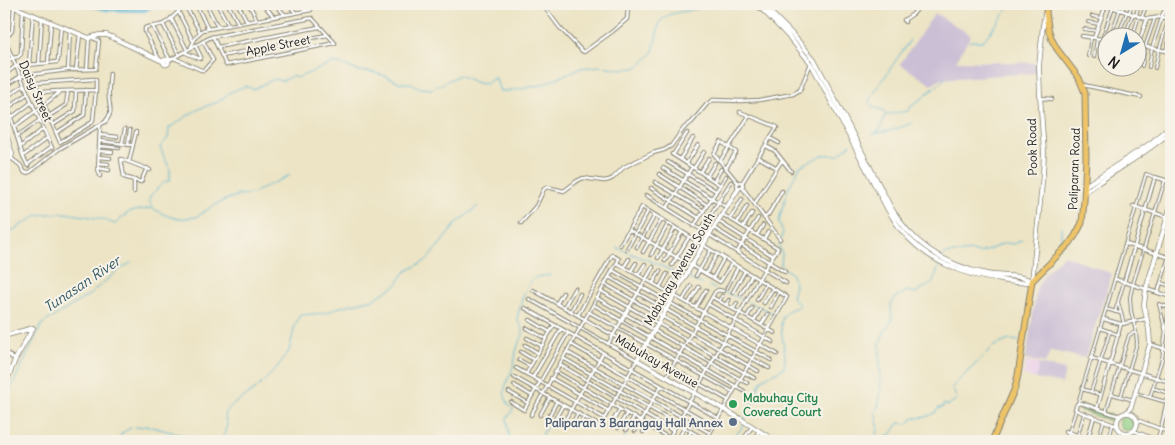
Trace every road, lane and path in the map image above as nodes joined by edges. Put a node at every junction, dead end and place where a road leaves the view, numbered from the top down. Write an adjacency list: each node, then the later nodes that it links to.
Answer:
1 (5, 4): 26 (street)
2 (187, 4): 33 (street); 72 (street)
3 (196, 4): 67 (street)
4 (206, 4): 59 (street)
5 (217, 4): 56 (street)
6 (228, 4): 53 (street)
7 (238, 4): 49 (street)
8 (249, 4): 48 (street)
9 (263, 4): 40 (street)
10 (275, 4): 38 (street)
11 (288, 4): 34 (street)
12 (300, 4): 30 (street)
13 (542, 4): 14 (street)
14 (634, 4)
15 (755, 4): 101 (street)
16 (762, 4): 101 (street)
17 (922, 4): 51 (street)
18 (1047, 4): 70 (main road, Paliparan Road)
19 (1104, 4): 28 (street); 44 (street)
20 (1117, 4): 28 (street)
21 (1124, 4): 32 (street)
22 (1132, 4): 36 (street)
23 (1139, 4): 36 (street)
24 (1163, 4): 25 (street)
25 (1168, 5): 41 (street)
26 (14, 6): 29 (street); 81 (street)
27 (1146, 6): 36 (street)
28 (1114, 8): 32 (street); 61 (street)
29 (23, 10): 35 (street); 98 (street)
30 (306, 10): 31 (street); 34 (street)
31 (311, 10)
32 (1121, 10): 36 (street); 62 (street)
33 (178, 11): 43 (street); 83 (street)
34 (296, 13): 38 (street)
35 (33, 14): 42 (street); 104 (street)
36 (1134, 14): 45 (street); 63 (street); 64 (street); 65 (street)
37 (1171, 14): 47 (street)
38 (285, 15): 40 (street)
39 (1092, 16): 44 (street)
40 (274, 17): 48 (street)
41 (1161, 17): 46 (street); 47 (street); 88 (street)
42 (42, 18): 50 (street); 105 (street)
43 (171, 18): 54 (street); 90 (street)
44 (1101, 18): 55 (street)
45 (1147, 18): 46 (street); 66 (street)
46 (1155, 18): 80 (street)
47 (1170, 18): 91 (street)
48 (257, 20): 49 (street)
49 (248, 21): 53 (street)
50 (51, 22): 57 (street); 102 (street)
51 (904, 22)
52 (1088, 22): 55 (street)
53 (238, 23): 56 (street)
54 (163, 24): 58 (street); 94 (street)
55 (1099, 24): 71 (street)
56 (228, 25): 59 (street)
57 (61, 26): 69 (street); 102 (street)
58 (153, 27): 100 (street); 100 (street)
59 (218, 27): 67 (street)
60 (319, 27): 74 (street); 77 (street); 86 (street)
61 (1108, 28)
62 (1114, 28)
63 (1125, 28)
64 (1128, 28)
65 (1133, 28)
66 (1144, 28)
67 (208, 29): 72 (street)
68 (1084, 29): 71 (street)
69 (70, 30): 73 (street); 111 (street)
70 (1045, 30): 117 (main road, Paliparan Road); 129 (street, Pook Road)
71 (1097, 31): 79 (street)
72 (200, 32): 83 (street)
73 (80, 34): 78 (street); 112 (street)
74 (327, 35): 95 (street); 95 (street, Apple Street)
75 (1082, 36): 79 (street)
76 (1171, 36): 91 (street)
77 (213, 37): 84 (street); 86 (street)
78 (90, 38): 100 (street); 110 (street); 110 (street)
79 (1094, 38): 82 (street); 96 (street); 97 (street)
80 (1148, 38)
81 (4, 39): 89 (street, Daisy Street)
82 (1098, 39)
83 (193, 41): 90 (street)
84 (204, 41): 85 (street); 99 (street)
85 (196, 45): 90 (street); 90 (street)
86 (217, 47): 95 (street)
87 (1148, 47): 88 (street)
88 (1152, 48): 91 (street); 108 (street)
89 (8, 49): 92 (street); 98 (street, Daisy Street)
90 (187, 50): 94 (street)
91 (1159, 50): 109 (street)
92 (4, 52)
93 (1171, 53): 107 (street)
94 (179, 55): 99 (street)
95 (222, 56)
96 (1088, 56)
97 (1094, 57)
98 (12, 58): 103 (street); 106 (street, Daisy Street)
99 (174, 58): 100 (street)
100 (165, 60)
101 (813, 60): 246 (street); 326 (street)
102 (48, 63): 105 (street)
103 (4, 64)
104 (29, 64): 105 (street); 106 (street)
105 (39, 64)
106 (16, 66): 114 (street); 115 (street, Daisy Street)
107 (1171, 66)
108 (1149, 67)
109 (1155, 68)
110 (87, 69): 112 (street)
111 (68, 70): 112 (street); 115 (street)
112 (76, 70)
113 (110, 73): 142 (street)
114 (4, 76)
115 (21, 76): 116 (street, Daisy Street); 118 (street)
116 (25, 85): 125 (street, Daisy Street); 126 (street)
117 (1083, 85): 128 (street); 212 (main road, Paliparan Road)
118 (4, 87)
119 (86, 90): 120 (street); 123 (street); 150 (street)
120 (96, 90): 124 (street); 150 (street)
121 (61, 91): 122 (street); 124 (street); 127 (street)
122 (68, 91): 123 (street); 136 (street)
123 (76, 91): 140 (street)
124 (50, 92): 127 (street)
125 (28, 93): 131 (street, Daisy Street); 133 (street)
126 (4, 97): 133 (street)
127 (54, 97): 132 (street)
128 (1141, 97)
129 (1040, 98): 130 (street); 326 (street, Pook Road)
130 (1052, 99)
131 (32, 102): 134 (street, Daisy Street); 138 (street)
132 (44, 105): 134 (street); 136 (street)
133 (8, 108): 138 (street)
134 (36, 111): 139 (street, Daisy Street); 144 (street)
135 (740, 112): 137 (street)
136 (49, 116): 140 (street)
137 (749, 116): 156 (street); 167 (street)
138 (11, 118): 144 (street)
139 (40, 120): 145 (street, Daisy Street); 153 (street)
140 (52, 125): 150 (street)
141 (1171, 125): 212 (street)
142 (100, 126): 152 (street); 175 (street)
143 (4, 127): 175 (street)
144 (14, 127): 153 (street)
145 (44, 129): 154 (street, Daisy Street); 164 (street)
146 (125, 129): 160 (street)
147 (130, 130): 161 (street)
148 (1171, 131): 219 (street)
149 (136, 132): 162 (street)
150 (56, 133)
151 (688, 133): 178 (street)
152 (100, 135): 157 (street); 158 (street)
153 (17, 136): 164 (street)
154 (47, 138): 172 (street); 172 (street, Daisy Street)
155 (693, 138): 178 (street)
156 (770, 138): 159 (street); 163 (street)
157 (100, 141): 158 (street); 165 (street)
158 (116, 143): 160 (street)
159 (779, 143)
160 (122, 144): 161 (street)
161 (128, 144): 162 (street)
162 (134, 145): 182 (street)
163 (765, 145): 174 (street); 179 (street)
164 (20, 146): 172 (street)
165 (100, 146): 168 (street); 169 (street)
166 (698, 146): 187 (street)
167 (729, 147): 181 (street); 181 (street); 191 (street)
168 (119, 148)
169 (100, 151): 170 (street); 173 (street)
170 (112, 152)
171 (704, 152): 188 (street)
172 (23, 156)
173 (99, 156): 176 (street); 184 (street)
174 (758, 157): 192 (street); 211 (street)
175 (11, 158): 180 (street)
176 (110, 158)
177 (709, 158): 196 (street)
178 (680, 159): 187 (street)
179 (782, 160): 192 (street); 195 (street)
180 (4, 161)
181 (720, 161): 191 (street)
182 (129, 162): 203 (street); 203 (street)
183 (668, 162): 198 (street)
184 (99, 163): 186 (street); 189 (street)
185 (715, 163): 200 (street)
186 (108, 164)
187 (687, 164): 188 (street)
188 (693, 167): 196 (street); 198 (street)
189 (98, 168): 194 (street); 199 (street)
190 (663, 168): 206 (street)
191 (726, 168): 211 (street)
192 (776, 168): 225 (street)
193 (721, 169): 204 (street)
194 (109, 170)
195 (790, 171)
196 (700, 172): 200 (street)
197 (659, 174): 214 (street)
198 (688, 174): 206 (street); 215 (street)
199 (100, 176)
200 (707, 176): 204 (street)
201 (726, 176): 210 (street)
202 (1155, 177): 205 (street); 230 (street); 232 (street)
203 (134, 180): 217 (street)
204 (714, 180): 210 (street)
205 (1165, 180): 209 (street); 236 (street)
206 (684, 181): 214 (street); 221 (street)
207 (655, 182): 218 (street)
208 (731, 182): 224 (street)
209 (1171, 182)
210 (720, 185): 215 (street)
211 (740, 185): 225 (street); 229 (street, Mabuhay Avenue South)
212 (1085, 186): 219 (main road, Paliparan Road)
213 (651, 188): 223 (street)
214 (680, 188): 218 (street); 226 (street)
215 (716, 191): 221 (street)
216 (782, 191): 241 (street)
217 (134, 192)
218 (676, 194): 223 (street); 234 (street)
219 (1084, 194): 326 (main road, Paliparan Road)
220 (646, 195): 231 (street)
221 (712, 198): 224 (street); 226 (street)
222 (742, 199): 244 (street)
223 (671, 201): 231 (street); 239 (street)
224 (719, 202): 229 (street); 255 (street)
225 (754, 204): 241 (street)
226 (707, 205): 234 (street)
227 (1171, 205): 242 (street)
228 (747, 206): 248 (street)
229 (726, 207): 237 (street, Mabuhay Avenue South)
230 (1134, 207): 232 (street); 269 (street)
231 (667, 208): 250 (street)
232 (1145, 210): 236 (street); 274 (street)
233 (648, 211): 238 (street); 254 (street); 259 (street)
234 (704, 211): 239 (street)
235 (752, 213): 252 (street)
236 (1154, 213): 242 (street); 277 (street)
237 (722, 214): 244 (street); 245 (street, Mabuhay Avenue South)
238 (655, 215): 243 (street); 263 (street)
239 (699, 218): 250 (street)
240 (758, 218): 256 (street)
241 (764, 218): 265 (street)
242 (1169, 218): 283 (street)
243 (662, 219): 247 (street); 268 (street)
244 (730, 219): 248 (street)
245 (718, 221): 251 (street, Mabuhay Avenue South); 264 (street)
246 (521, 223)
247 (668, 223): 253 (street); 273 (street)
248 (737, 223): 252 (street)
249 (763, 225): 261 (street)
250 (694, 226): 255 (street)
251 (714, 227): 260 (street, Mabuhay Avenue South); 272 (street)
252 (743, 227): 256 (street)
253 (675, 228): 257 (street); 279 (street)
254 (629, 230): 259 (street); 270 (street)
255 (701, 230): 260 (street)
256 (750, 231): 261 (street); 264 (street)
257 (682, 232): 262 (street); 284 (street)
258 (768, 232): 267 (street)
259 (636, 234): 263 (street); 276 (street)
260 (709, 235): 271 (street, Mabuhay Avenue South); 282 (street)
261 (757, 235): 267 (street)
262 (689, 236): 266 (street); 288 (street)
263 (642, 238): 268 (street); 275 (street)
264 (746, 238): 272 (street); 287 (street)
265 (780, 239)
266 (696, 240): 271 (street); 294 (street)
267 (764, 240): 287 (street)
268 (649, 242): 273 (street); 281 (street)
269 (1126, 244): 274 (street); 324 (street)
270 (620, 245)
271 (703, 245): 280 (street); 301 (street, Mabuhay Avenue South)
272 (742, 245): 282 (street); 296 (street)
273 (656, 246): 279 (street); 286 (street)
274 (1134, 246): 277 (street); 327 (street)
275 (637, 247)
276 (627, 249)
277 (1144, 249): 283 (street); 334 (street)
278 (1171, 249): 289 (street)
279 (663, 250): 284 (street); 290 (street)
280 (711, 250): 285 (street); 309 (street)
281 (643, 252)
282 (737, 252): 310 (street)
283 (1157, 253): 289 (street); 343 (street)
284 (670, 254): 288 (street); 293 (street)
285 (717, 254): 291 (street); 316 (street)
286 (651, 255)
287 (773, 256): 296 (street)
288 (676, 257): 294 (street); 300 (street)
289 (1170, 257): 305 (street)
290 (658, 258)
291 (724, 258): 295 (street); 322 (street)
292 (629, 259): 302 (street)
293 (665, 261)
294 (683, 261): 301 (street); 306 (street)
295 (732, 262): 304 (street); 322 (street)
296 (769, 262): 310 (street); 314 (street)
297 (617, 263): 302 (street); 308 (street); 395 (street)
298 (636, 263): 311 (street)
299 (644, 264): 317 (street)
300 (672, 265)
301 (691, 266): 309 (street); 356 (street, Mabuhay Avenue South)
302 (624, 267): 311 (street)
303 (653, 267): 323 (street)
304 (738, 267): 313 (street); 341 (street)
305 (1166, 267): 307 (street); 331 (street)
306 (679, 268)
307 (1171, 268)
308 (612, 270): 321 (street); 335 (street)
309 (699, 270): 316 (street); 320 (street)
310 (764, 270): 325 (street); 330 (street)
311 (631, 271): 317 (street)
312 (660, 271): 329 (street)
313 (745, 271): 318 (street); 349 (street)
314 (785, 272)
315 (667, 274): 339 (street)
316 (706, 274): 322 (street)
317 (638, 275): 323 (street)
318 (752, 275): 325 (street); 355 (street)
319 (675, 276): 348 (street)
320 (696, 276)
321 (609, 277): 332 (street); 354 (street)
322 (713, 278)
323 (646, 279): 329 (street); 335 (street)
324 (1115, 279): 327 (street); 384 (street)
325 (759, 280): 333 (street); 391 (street)
326 (1032, 281): 612 (main road)
327 (1124, 282): 334 (street); 367 (street)
328 (1171, 282): 338 (street)
329 (653, 283): 339 (street)
330 (786, 283)
331 (1162, 283): 338 (street); 351 (street)
332 (605, 284): 347 (street); 362 (street)
333 (766, 284): 342 (street); 365 (street)
334 (1133, 284): 343 (street); 406 (street)
335 (641, 286): 354 (street); 372 (street)
336 (691, 286): 363 (street)
337 (699, 286): 373 (street)
338 (1171, 286)
339 (660, 287): 348 (street)
340 (574, 288): 376 (street)
341 (727, 288)
342 (773, 288): 350 (street); 370 (street)
343 (1146, 289): 351 (street); 399 (street)
344 (534, 290): 368 (street)
345 (706, 290): 378 (street)
346 (724, 290): 358 (street)
347 (601, 291): 361 (street); 377 (street)
348 (667, 291): 356 (street)
349 (733, 292)
350 (779, 292): 379 (street); 418 (street)
351 (1158, 292): 359 (street)
352 (563, 293): 368 (street)
353 (580, 294): 387 (street)
354 (637, 294): 362 (street); 385 (street)
355 (741, 294)
356 (675, 295): 363 (street); 372 (street, Mabuhay Avenue South)
357 (722, 296): 366 (street)
358 (712, 297): 366 (street); 374 (street)
359 (1171, 297)
360 (529, 298): 414 (street, Mabuhay Avenue)
361 (597, 298): 371 (street); 392 (street)
362 (634, 300): 377 (street); 396 (street)
363 (682, 300): 373 (street)
364 (729, 300): 375 (street)
365 (757, 300)
366 (719, 301): 375 (street)
367 (1118, 302): 390 (street); 394 (street)
368 (557, 303): 376 (street)
369 (737, 303): 383 (street)
370 (764, 303)
371 (593, 304): 388 (street); 404 (street)
372 (670, 304): 385 (street, Mabuhay Avenue South); 401 (street)
373 (689, 304): 378 (street)
374 (708, 304): 389 (street); 403 (street)
375 (726, 305): 383 (street)
376 (564, 307): 387 (street)
377 (630, 307): 392 (street); 407 (street)
378 (696, 307): 389 (street)
379 (771, 307)
380 (1170, 307): 426 (street); 426 (street)
381 (526, 308): 409 (street)
382 (752, 308): 397 (street)
383 (733, 309): 391 (street)
384 (1106, 309): 390 (street); 398 (street)
385 (666, 310): 396 (street, Mabuhay Avenue South); 411 (street)
386 (760, 310): 405 (street)
387 (571, 311): 395 (street)
388 (589, 312): 400 (street); 415 (street)
389 (704, 312): 401 (street); 416 (street)
390 (1115, 312): 394 (street)
391 (740, 313): 397 (street); 403 (street)
392 (626, 314): 404 (street); 419 (street)
393 (768, 314): 410 (street)
394 (1122, 314): 408 (street)
395 (578, 315): 400 (street)
396 (662, 316): 407 (street, Mabuhay Avenue South); 424 (street)
397 (748, 317): 405 (street)
398 (1103, 318): 408 (street); 417 (street)
399 (1146, 318): 406 (street); 443 (street)
400 (585, 319): 414 (street); 427 (street)
401 (699, 319): 411 (street); 428 (street)
402 (530, 320): 421 (street)
403 (736, 320): 416 (street); 431 (street)
404 (621, 321): 415 (street); 433 (street)
405 (754, 321): 410 (street)
406 (1133, 322): 408 (street); 423 (street)
407 (658, 324): 419 (street, Mabuhay Avenue South); 436 (street)
408 (1123, 324): 429 (street)
409 (554, 325): 413 (street); 421 (street)
410 (761, 325): 418 (street)
411 (695, 326): 424 (street); 437 (street)
412 (527, 328): 435 (street)
413 (561, 328): 422 (street); 495 (street)
414 (580, 328): 432 (street); 440 (street, Mabuhay Avenue)
415 (618, 328): 427 (street); 441 (street)
416 (732, 328): 428 (street); 442 (street)
417 (1100, 328): 420 (street); 463 (street)
418 (768, 329): 425 (street); 431 (street)
419 (654, 330): 433 (street, Mabuhay Avenue South); 446 (street)
420 (1110, 331): 429 (street); 471 (street)
421 (550, 332): 435 (street)
422 (568, 332): 432 (street); 502 (street)
423 (1136, 332): 478 (street); 484 (street)
424 (691, 333): 436 (street); 448 (street)
425 (775, 333)
426 (1166, 334): 447 (street)
427 (613, 335): 440 (street); 454 (street)
428 (728, 335): 437 (street); 451 (street)
429 (1119, 335): 474 (street)
430 (4, 336): 464 (street)
431 (764, 336): 438 (street); 442 (street)
432 (575, 337): 439 (street); 456 (street)
433 (650, 337): 441 (street, Mabuhay Avenue South); 457 (street)
434 (527, 338): 445 (street)
435 (546, 339): 445 (street)
436 (687, 340): 446 (street); 459 (street)
437 (724, 342): 448 (street); 462 (street)
438 (773, 342)
439 (571, 344): 453 (street); 467 (street)
440 (608, 344): 468 (street, Mabuhay Avenue)
441 (646, 344): 454 (street, Mabuhay Avenue South); 469 (street)
442 (760, 344): 451 (street); 458 (street)
443 (1150, 344): 447 (street); 489 (street)
444 (525, 345): 455 (street)
445 (542, 346): 455 (street)
446 (684, 347): 457 (street); 472 (street)
447 (1164, 348): 449 (street); 498 (street)
448 (720, 349): 459 (street); 475 (street)
449 (1171, 350)
450 (4, 351): 464 (street)
451 (756, 351): 462 (street); 470 (street)
452 (521, 352): 466 (street)
453 (567, 352): 461 (street); 477 (street)
454 (642, 352): 468 (street, Mabuhay Avenue South); 480 (street)
455 (538, 353): 466 (street)
456 (604, 353): 467 (street); 482 (street)
457 (680, 354): 469 (street); 483 (street)
458 (777, 354)
459 (716, 356): 472 (street); 487 (street)
460 (1171, 356): 503 (street)
461 (563, 358): 473 (street); 488 (street)
462 (752, 358): 475 (street); 481 (street)
463 (1091, 358): 471 (street); 515 (street)
464 (15, 360): 501 (street)
465 (519, 360): 476 (street)
466 (534, 360): 476 (street)
467 (599, 360): 477 (street); 493 (street)
468 (637, 360): 482 (street); 494 (street, Mabuhay Avenue)
469 (676, 360): 480 (street); 491 (street)
470 (771, 360)
471 (1101, 361): 474 (street); 520 (street)
472 (712, 363): 483 (street); 499 (street)
473 (559, 364): 485 (street); 500 (street)
474 (1111, 364): 478 (street); 528 (street)
475 (748, 365): 486 (street); 487 (street)
476 (530, 366): 490 (street)
477 (595, 367): 488 (street); 505 (street)
478 (1120, 367): 484 (street); 527 (street)
479 (516, 368): 490 (street)
480 (671, 368): 494 (street); 506 (street)
481 (769, 368)
482 (632, 369): 493 (street); 509 (street)
483 (708, 370): 491 (street); 510 (street)
484 (1129, 370): 489 (street); 530 (street)
485 (556, 371): 496 (street); 512 (street)
486 (758, 371)
487 (744, 372): 497 (street); 499 (street)
488 (591, 373): 500 (street); 516 (street)
489 (1141, 373): 498 (street); 523 (street)
490 (526, 374): 495 (street)
491 (704, 376): 506 (street); 519 (street)
492 (514, 377): 514 (street)
493 (628, 377): 505 (street); 521 (street)
494 (666, 377): 522 (street, Mabuhay Avenue)
495 (533, 378): 502 (street)
496 (552, 378): 508 (street); 526 (street)
497 (754, 378)
498 (1156, 378): 503 (street); 513 (street)
499 (740, 379): 504 (street); 510 (street)
500 (587, 380): 512 (street); 531 (street)
501 (5, 382): 511 (street)
502 (540, 382): 508 (street); 514 (street)
503 (1171, 382): 524 (street)
504 (747, 383)
505 (624, 384): 516 (street); 534 (street)
506 (700, 384): 522 (street); 535 (street)
507 (514, 385): 529 (street)
508 (548, 385): 525 (street); 538 (street)
509 (661, 386): 521 (street); 540 (street)
510 (736, 386): 517 (street); 519 (street)
511 (4, 388)
512 (583, 388): 526 (street); 545 (street)
513 (1153, 388): 524 (street); 532 (street)
514 (536, 389): 525 (street); 529 (street)
515 (1082, 389): 520 (street); 543 (street)
516 (620, 391): 531 (street); 546 (street)
517 (744, 391)
518 (509, 392): 542 (street)
519 (733, 392): 535 (street)
520 (1091, 392): 528 (street)
521 (657, 393): 534 (street); 552 (street)
522 (694, 393): 540 (street); 550 (street, Mabuhay Avenue)
523 (1135, 393): 532 (street); 536 (street)
524 (1170, 393): 541 (street)
525 (543, 394): 533 (street); 565 (street)
526 (579, 394): 538 (street); 554 (street)
527 (1112, 394): 530 (street); 555 (street)
528 (1101, 395): 551 (street)
529 (532, 396): 542 (street)
530 (1121, 396): 536 (street)
531 (617, 397): 545 (street); 560 (street)
532 (1150, 397): 541 (street)
533 (550, 398): 537 (street); 559 (street)
534 (653, 400): 546 (street); 567 (street)
535 (728, 400): 550 (street)
536 (1133, 400): 547 (street)
537 (557, 401): 544 (street); 566 (street)
538 (575, 401): 548 (street); 571 (street)
539 (511, 402): 542 (street)
540 (690, 402): 552 (street); 572 (street)
541 (1166, 402): 556 (street)
542 (528, 403)
543 (1078, 403): 551 (street); 553 (street)
544 (564, 405): 548 (street); 573 (street)
545 (612, 405): 549 (street); 554 (street)
546 (649, 407): 560 (street); 580 (street)
547 (1131, 407): 562 (street); 563 (street)
548 (571, 409): 557 (street); 574 (street)
549 (620, 409): 558 (street); 583 (street)
550 (723, 409): 572 (street); 586 (street, Mabuhay Avenue)
551 (1097, 409): 555 (street)
552 (685, 410): 567 (street); 584 (street)
553 (1076, 410): 561 (street); 599 (street)
554 (609, 411): 571 (street)
555 (1106, 412): 562 (street)
556 (1164, 412): 564 (street); 591 (street)
557 (578, 413): 568 (street); 578 (street)
558 (627, 413): 569 (street); 587 (street)
559 (540, 414)
560 (645, 414): 577 (street); 590 (street)
561 (1084, 414): 570 (street); 604 (street)
562 (1124, 414): 563 (street); 582 (street)
563 (1132, 414): 576 (street)
564 (1171, 414)
565 (531, 415)
566 (549, 416)
567 (682, 416): 580 (street); 598 (street)
568 (584, 417): 571 (street); 579 (street)
569 (634, 417): 577 (street); 589 (street)
570 (1094, 417): 575 (street); 608 (street)
571 (605, 418)
572 (718, 418): 584 (street)
573 (555, 419)
574 (564, 420)
575 (1104, 420): 582 (street); 615 (street)
576 (1137, 420): 591 (street); 595 (street)
577 (640, 421): 581 (street); 592 (street)
578 (573, 422)
579 (581, 423)
580 (678, 423): 585 (street); 590 (street)
581 (647, 425): 588 (street); 596 (street)
582 (1115, 425): 600 (street); 616 (street)
583 (610, 426)
584 (714, 426): 598 (street)
585 (684, 427): 597 (street); 605 (street)
586 (752, 427): 593 (street, Mabuhay Avenue); 609 (street)
587 (618, 428)
588 (654, 429): 590 (street); 602 (street)
589 (626, 430)
590 (673, 430)
591 (1161, 430): 601 (street); 618 (street)
592 (635, 431)
593 (759, 431): 610 (street); 611 (street, Mabuhay Avenue)
594 (1065, 431): 599 (street)
595 (1134, 431): 600 (street); 618 (street)
596 (644, 432)
597 (691, 432): 603 (street); 606 (street)
598 (710, 432): 603 (street)
599 (1069, 432): 604 (street); 613 (street)
600 (1125, 433): 617 (street)
601 (1171, 433)
602 (651, 434)
603 (698, 436): 607 (street)
604 (1078, 436): 608 (street); 614 (street)
605 (679, 437)
606 (687, 438)
607 (696, 440)
608 (1088, 440): 615 (street)
609 (742, 441)
610 (755, 441)
611 (775, 441)
612 (992, 441)
613 (1066, 441)
614 (1076, 441)
615 (1096, 441)
616 (1108, 441)
617 (1122, 441)
618 (1157, 441)

